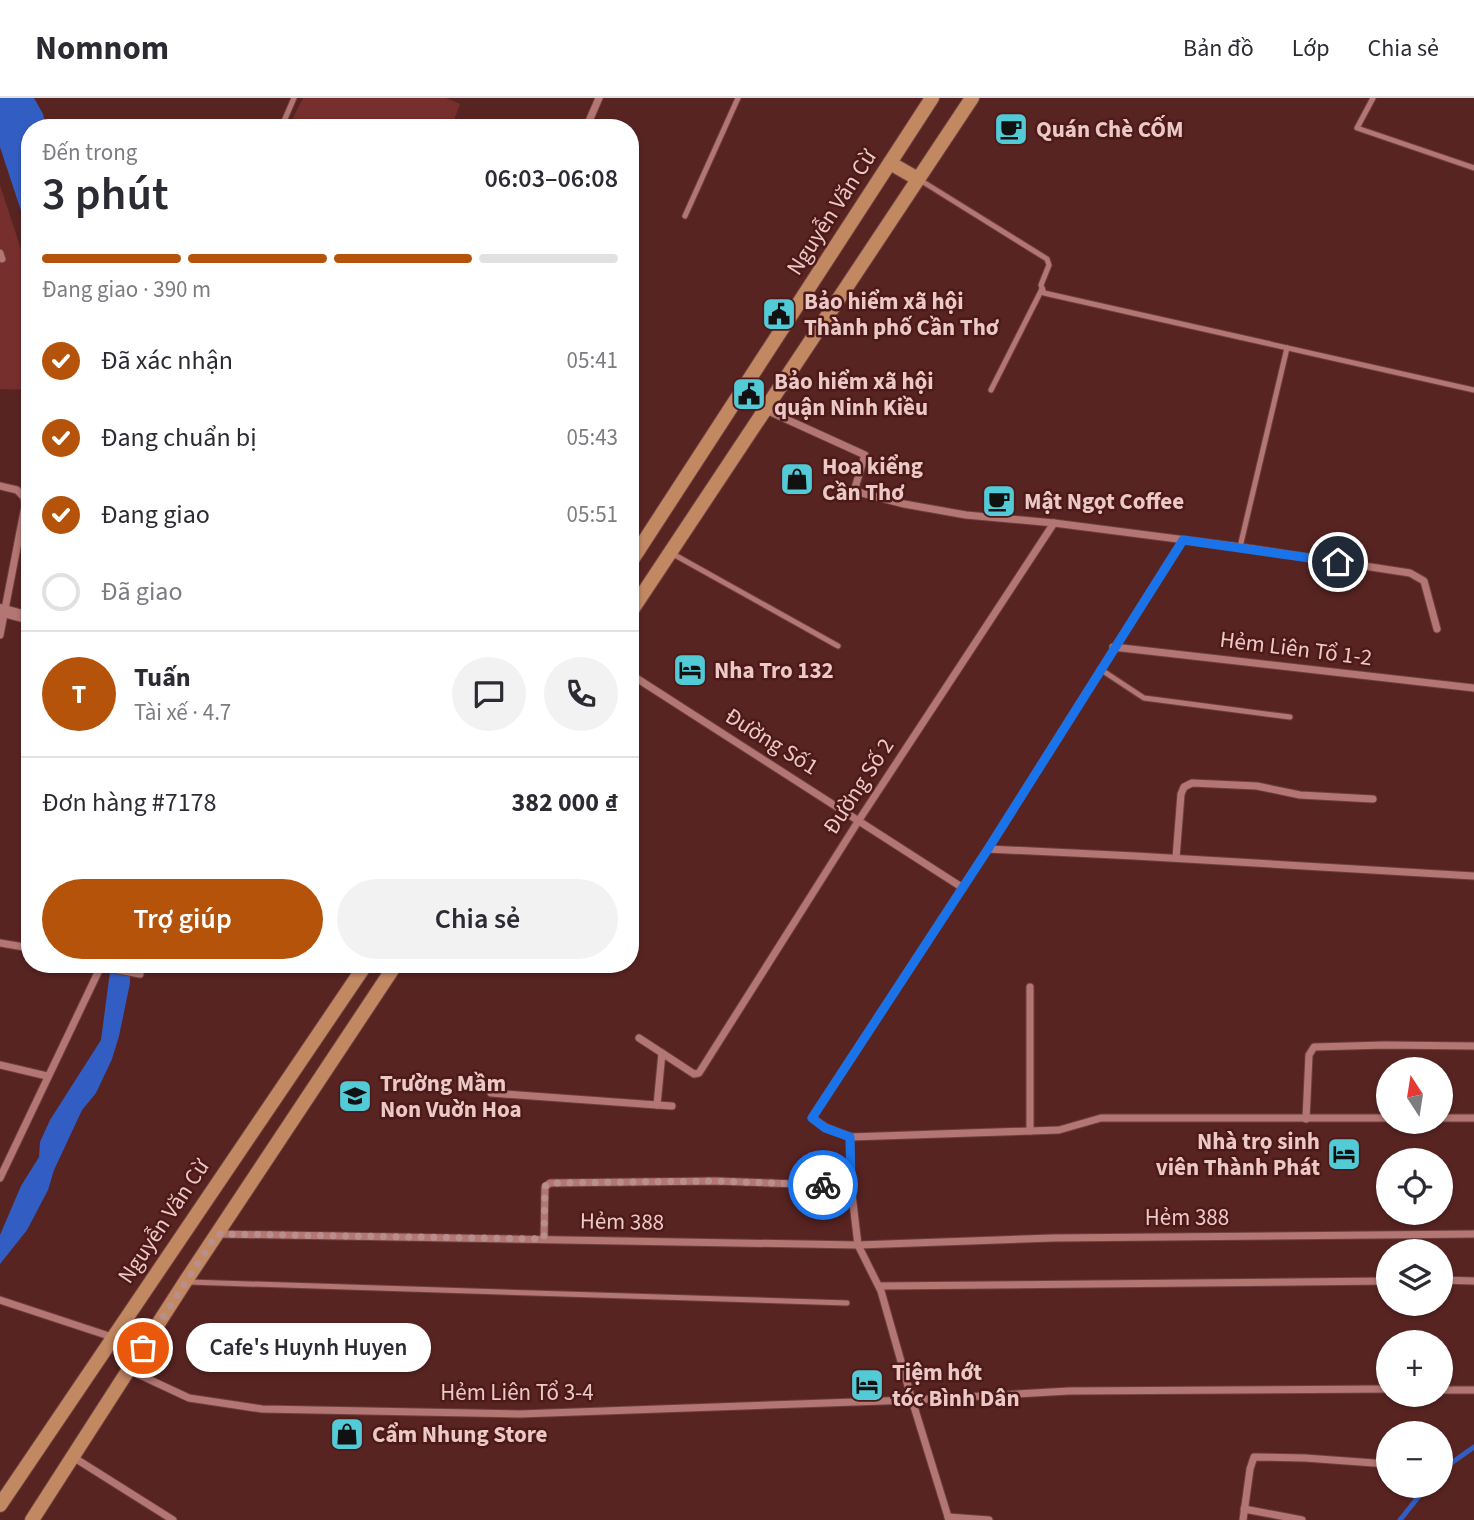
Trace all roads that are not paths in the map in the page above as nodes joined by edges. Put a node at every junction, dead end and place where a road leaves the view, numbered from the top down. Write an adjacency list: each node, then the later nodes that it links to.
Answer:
1 (294, 98): 7 (lane)
2 (600, 98): 8 (street)
3 (738, 98): 12 (lane)
4 (932, 98): 9 (main road, Nguyễn Văn Cừ)
5 (972, 98): 11 (main road)
6 (1373, 98): 10 (lane)
7 (285, 119)
8 (590, 119)
9 (890, 163): 11 (main road); 24 (main road, Nguyễn Văn Cừ)
10 (1474, 168)
11 (918, 179): 13 (lane); 17 (main road)
12 (685, 216)
13 (1042, 289): 14 (lane); 15 (lane)
14 (1287, 348): 16 (lane); 23 (lane)
15 (991, 390)
16 (1474, 390)
17 (765, 409): 20 (street); 25 (main road)
18 (0, 486): 19 (street)
19 (21, 494)
20 (1054, 523): 22 (street); 38 (street, Đường Số 2)
21 (21, 524): 27 (street)
22 (1183, 540): 23 (street); 32 (street)
23 (1240, 547): 29 (street)
24 (639, 549)
25 (670, 552): 26 (main road); 31 (lane)
26 (639, 598)
27 (2, 611): 28 (street); 30 (street)
28 (21, 616)
29 (1437, 629)
30 (0, 635)
31 (838, 646)
32 (1114, 647): 33 (street); 35 (street, Hẻm Liên Tổ 1-2)
33 (1100, 669): 36 (lane); 39 (street)
34 (639, 680): 38 (street, Đường Số1)
35 (1474, 688)
36 (1290, 717)
37 (1373, 799): 40 (street)
38 (859, 820): 42 (street, Đường Số1); 51 (street, Đường Số 2)
39 (988, 849): 40 (street); 42 (street)
40 (1176, 858): 41 (street)
41 (1474, 876)
42 (963, 888): 62 (street)
43 (0, 943): 44 (street)
44 (21, 946)
45 (100, 973): 53 (street)
46 (360, 973): 76 (main road, Nguyễn Văn Cừ)
47 (390, 973): 65 (main road)
48 (1030, 987): 61 (street)
49 (639, 1038): 51 (street)
50 (1474, 1046): 60 (street)
51 (662, 1053): 55 (street)
52 (0, 1065): 53 (street)
53 (47, 1076): 63 (street)
54 (491, 1093): 55 (street)
55 (657, 1105): 56 (street)
56 (672, 1107)
57 (1376, 1118): 60 (street)
58 (1453, 1118): 59 (street)
59 (1474, 1118)
60 (1306, 1119): 61 (street)
61 (1030, 1131): 62 (street)
62 (850, 1137): 64 (street)
63 (0, 1178)
64 (851, 1186): 67 (street); 68 (street)
65 (217, 1234): 67 (street, Hẻm 388); 72 (main road)
66 (1474, 1234): 68 (street, Hẻm 388)
67 (544, 1239): 68 (street, Hẻm 388)
68 (858, 1245): 73 (street)
69 (1453, 1280): 71 (street)
70 (1376, 1281): 73 (street)
71 (1474, 1281)
72 (185, 1282): 75 (lane); 77 (main road)
73 (879, 1286): 81 (street)
74 (0, 1300): 76 (street)
75 (847, 1303)
76 (111, 1337): 84 (main road, Nguyễn Văn Cừ)
77 (129, 1370): 81 (street, Hẻm Liên Tổ 3-4); 82 (main road)
78 (1376, 1389): 81 (street, Hẻm Liên Tổ 3-4)
79 (1453, 1390): 80 (street)
80 (1474, 1390)
81 (912, 1400): 86 (street)
82 (73, 1457): 87 (main road); 88 (street)
83 (1376, 1463): 85 (street)
84 (0, 1505)
85 (1244, 1508): 90 (street); 91 (street)
86 (949, 1518): 89 (street)
87 (32, 1520)
88 (173, 1520)
89 (989, 1520)
90 (1243, 1520)
91 (1302, 1520)

